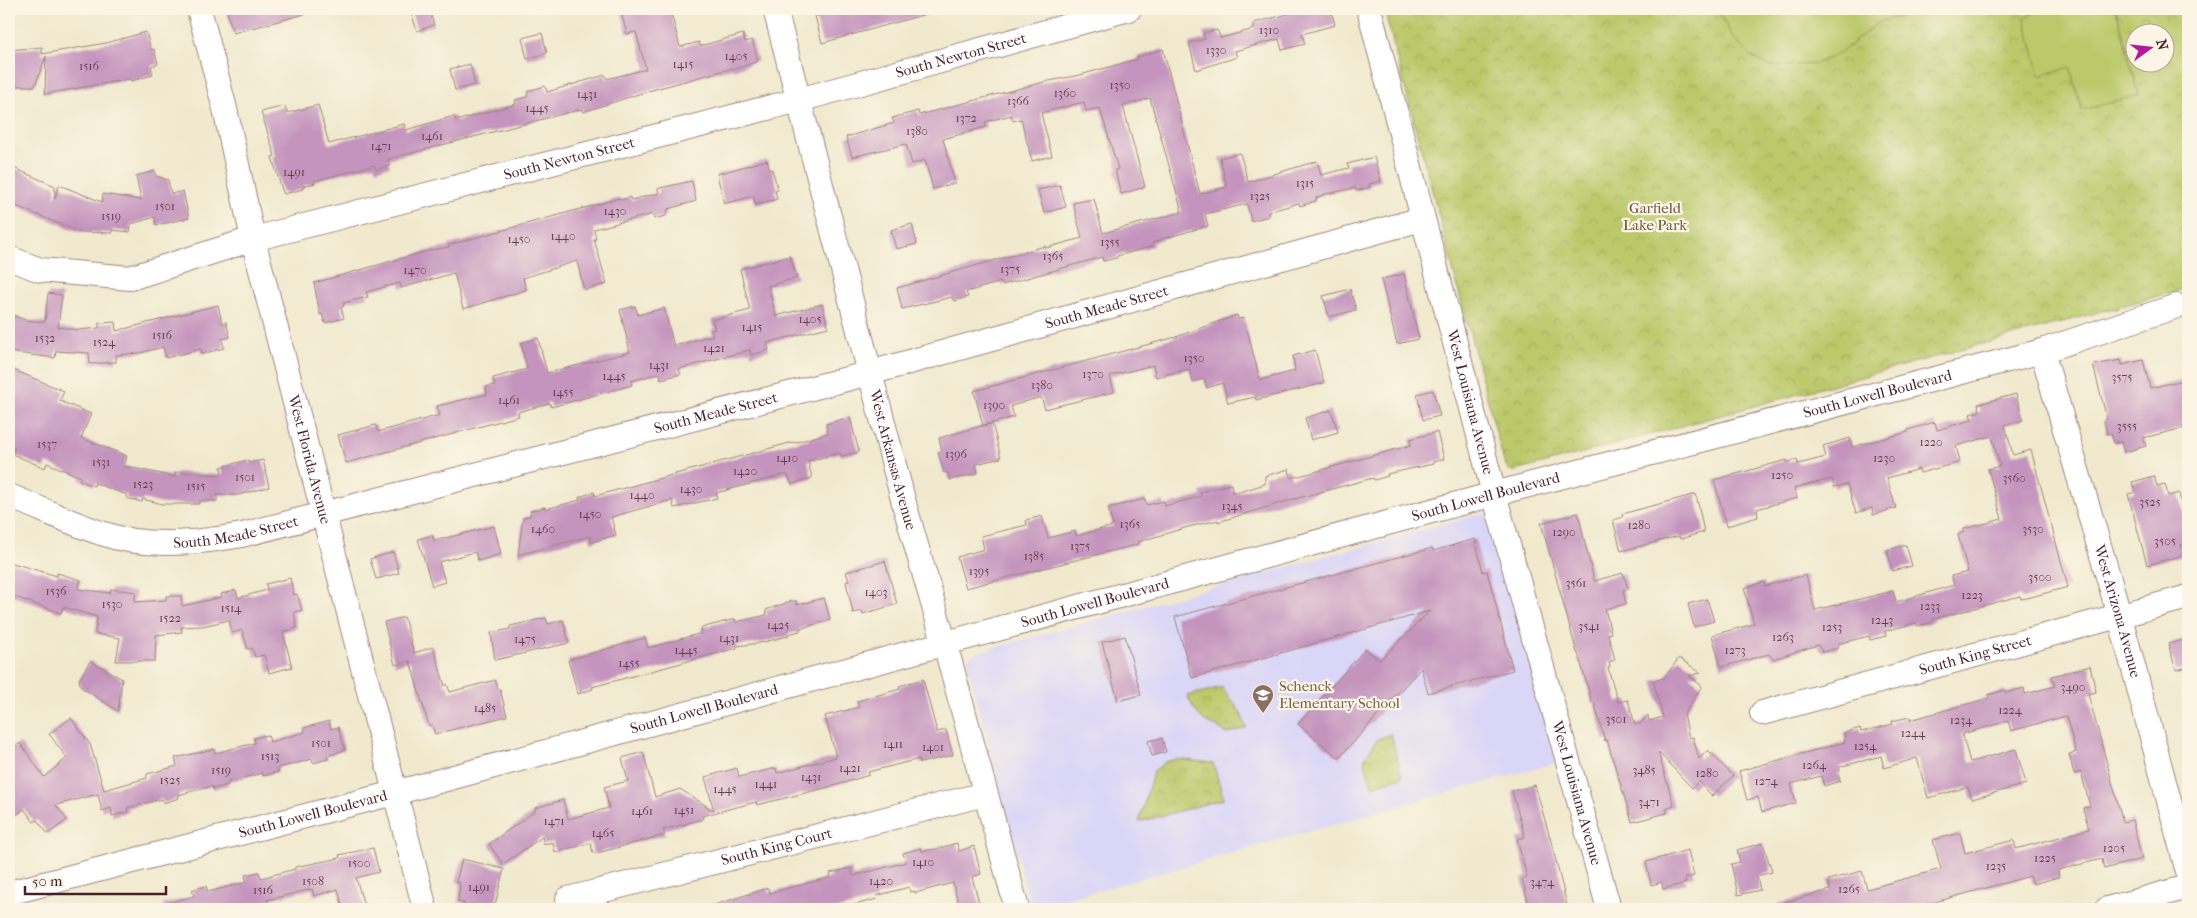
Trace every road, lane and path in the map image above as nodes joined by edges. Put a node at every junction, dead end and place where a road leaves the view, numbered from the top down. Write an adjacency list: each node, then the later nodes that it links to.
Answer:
1 (199, 9): 7 (street, West Florida Avenue)
2 (774, 9): 5 (street, West Arkansas Avenue)
3 (1129, 9): 5 (street, South Newton Street)
4 (1369, 9): 6 (street, West Louisiana Avenue)
5 (799, 100): 7 (street, South Newton Street); 11 (street, West Arkansas Avenue)
6 (1422, 219): 11 (street, South Meade Street); 12 (street, West Louisiana Avenue)
7 (253, 239): 8 (street, South Newton Street); 14 (street, West Florida Avenue)
8 (9, 258)
9 (2178, 306): 10 (street, South Lowell Boulevard)
10 (2042, 351): 12 (street, South Lowell Boulevard); 16 (street, West Arizona Avenue)
11 (870, 373): 14 (street, South Meade Street); 17 (street, West Arkansas Avenue)
12 (1494, 494): 17 (street, South Lowell Boulevard); 27 (street, West Louisiana Avenue)
13 (9, 496): 14 (street, South Meade Street)
14 (324, 512): 19 (street, West Florida Avenue)
15 (2188, 597): 16 (street, South King Street)
16 (2120, 617): 18 (street, South King Street); 21 (street, West Arizona Avenue)
17 (944, 643): 19 (street, South Lowell Boulevard); 20 (street, West Arkansas Avenue)
18 (1762, 712)
19 (394, 793): 23 (street, South Lowell Boulevard); 25 (street, West Florida Avenue)
20 (985, 794): 24 (street, South King Court); 26 (street, West Arkansas Avenue)
21 (2188, 872)
22 (2188, 886): 28 (street)
23 (9, 893)
24 (568, 899)
25 (426, 909)
26 (1017, 909)
27 (1609, 909)
28 (2107, 909)

